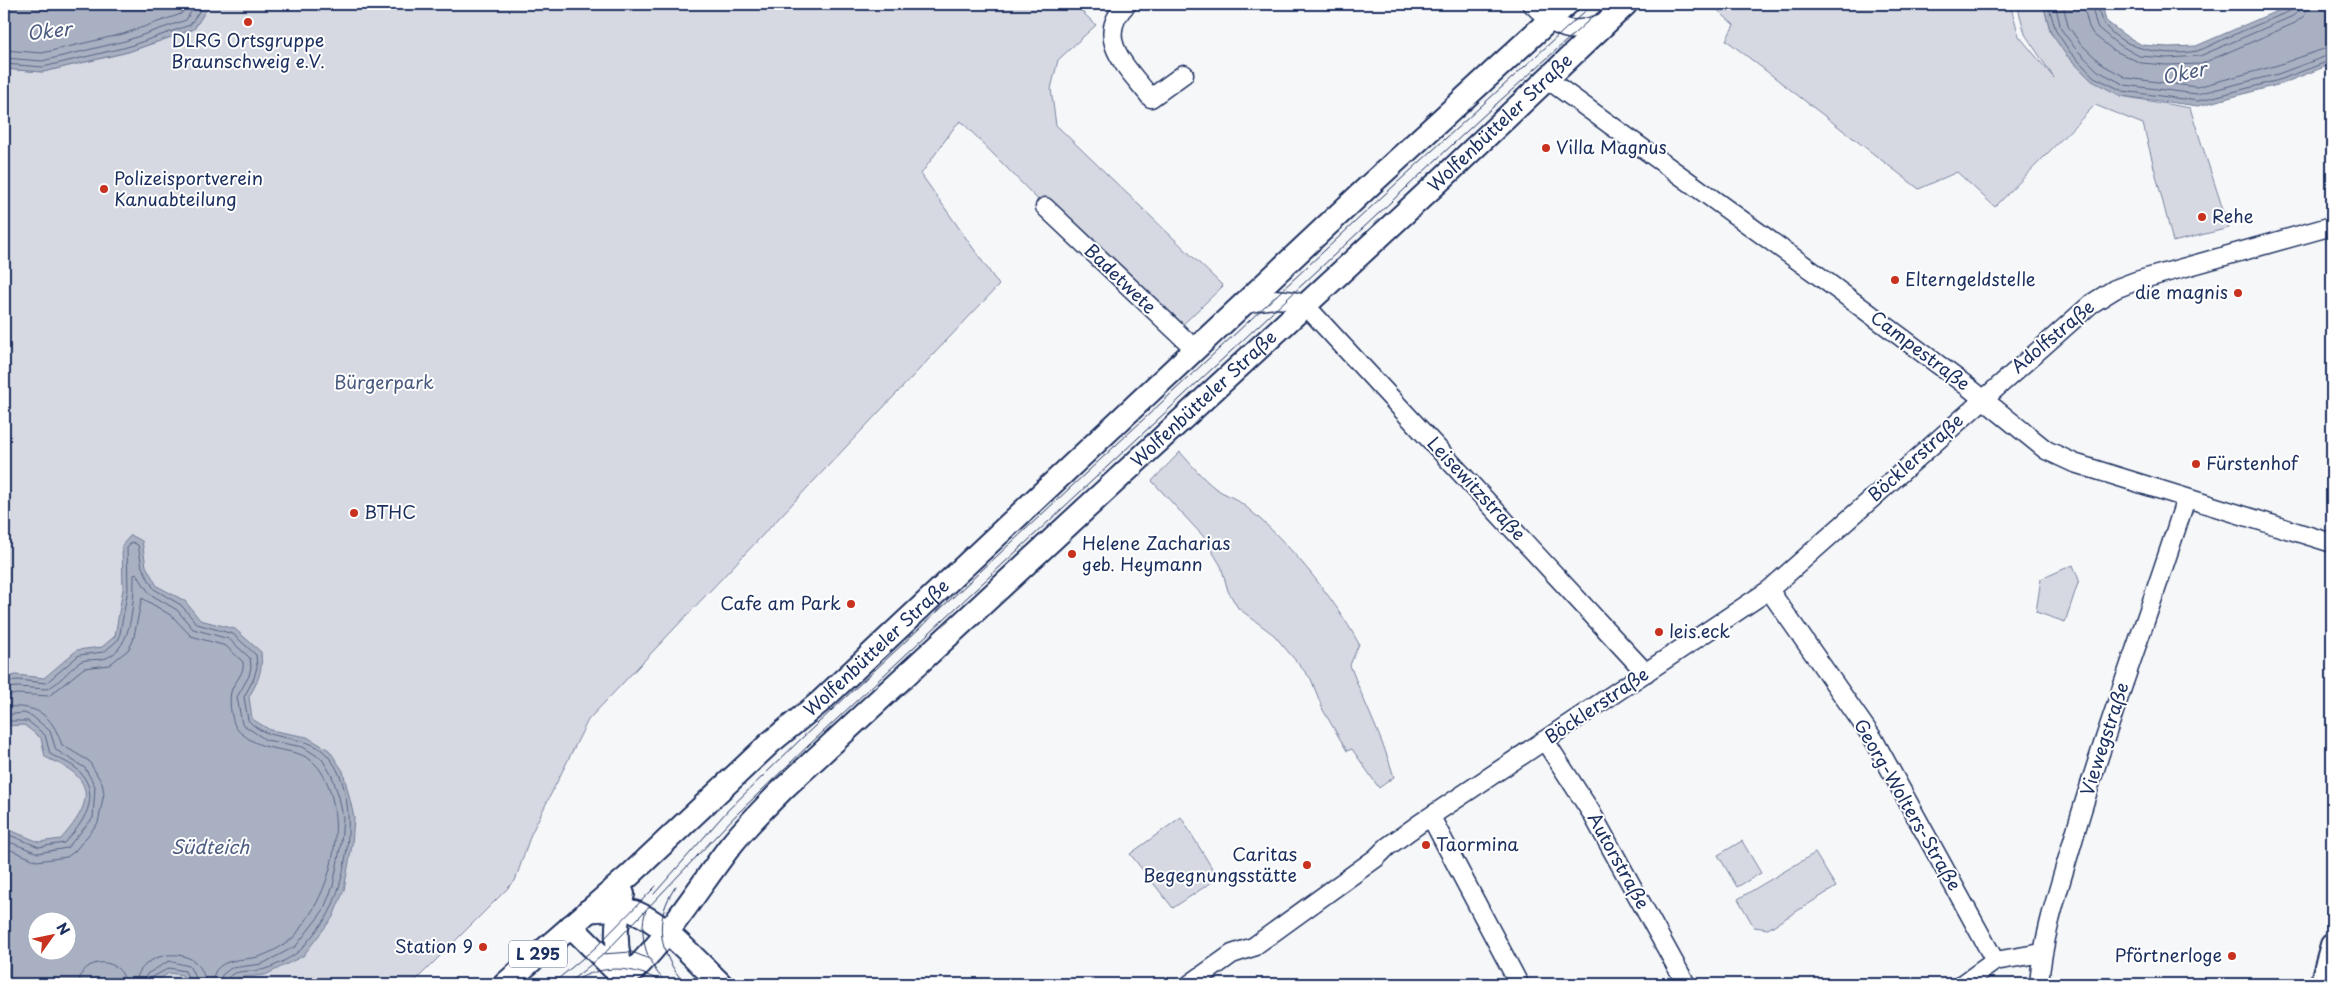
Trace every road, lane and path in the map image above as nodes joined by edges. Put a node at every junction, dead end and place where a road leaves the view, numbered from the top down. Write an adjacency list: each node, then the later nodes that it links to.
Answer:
1 (1127, 4): 7 (street)
2 (1532, 4): 5 (street)
3 (1568, 4): 5 (main road, Wolfenbütteler Straße)
4 (1626, 4): 6 (main road, Wolfenbütteler Straße)
5 (1550, 20): 6 (street, Wolfenbütteler Straße); 11 (main road, Wolfenbütteler Straße)
6 (1607, 22): 8 (main road, Wolfenbütteler Straße)
7 (1184, 74)
8 (1547, 79): 12 (main road, Wolfenbütteler Straße); 14 (street, Campestraße)
9 (1045, 207): 13 (street, Badetwete)
10 (2332, 226): 14 (street, Adolfstraße)
11 (1244, 305): 12 (street); 13 (main road, Wolfenbütteler Straße)
12 (1305, 305): 18 (street, Leisewitzstraße); 24 (main road, Wolfenbütteler Straße)
13 (1196, 350): 21 (main road, Wolfenbütteler Straße)
14 (1982, 398): 15 (street, Campestraße); 17 (street, Böcklerstraße)
15 (2186, 498): 16 (street, Campestraße); 26 (street, Viewegstraße)
16 (2332, 543)
17 (1769, 590): 18 (street, Böcklerstraße); 27 (street, Georg-Wolters-Straße)
18 (1646, 673): 19 (street, Böcklerstraße)
19 (1545, 741): 20 (street, Böcklerstraße); 33 (street, Autorstraße)
20 (1431, 817): 31 (street, Böcklerstraße); 32 (street)
21 (630, 875): 22 (main road); 23 (main road, Wolfenbütteler Straße)
22 (619, 909): 23 (main road); 24 (main road); 28 (main road)
23 (580, 919): 28 (main road, L 295); 29 (main road, Wolfenbütteler Straße / L 295)
24 (667, 934): 28 (main road, Wolfenbütteler Straße); 30 (main road)
25 (2332, 945): 36 (main road)
26 (2042, 953): 27 (street); 35 (street, Viewegstraße)
27 (1995, 961): 34 (street)
28 (624, 983)
29 (505, 984)
30 (721, 984)
31 (1190, 984)
32 (1519, 984)
33 (1686, 984)
34 (1963, 984)
35 (2039, 984)
36 (2321, 984)

